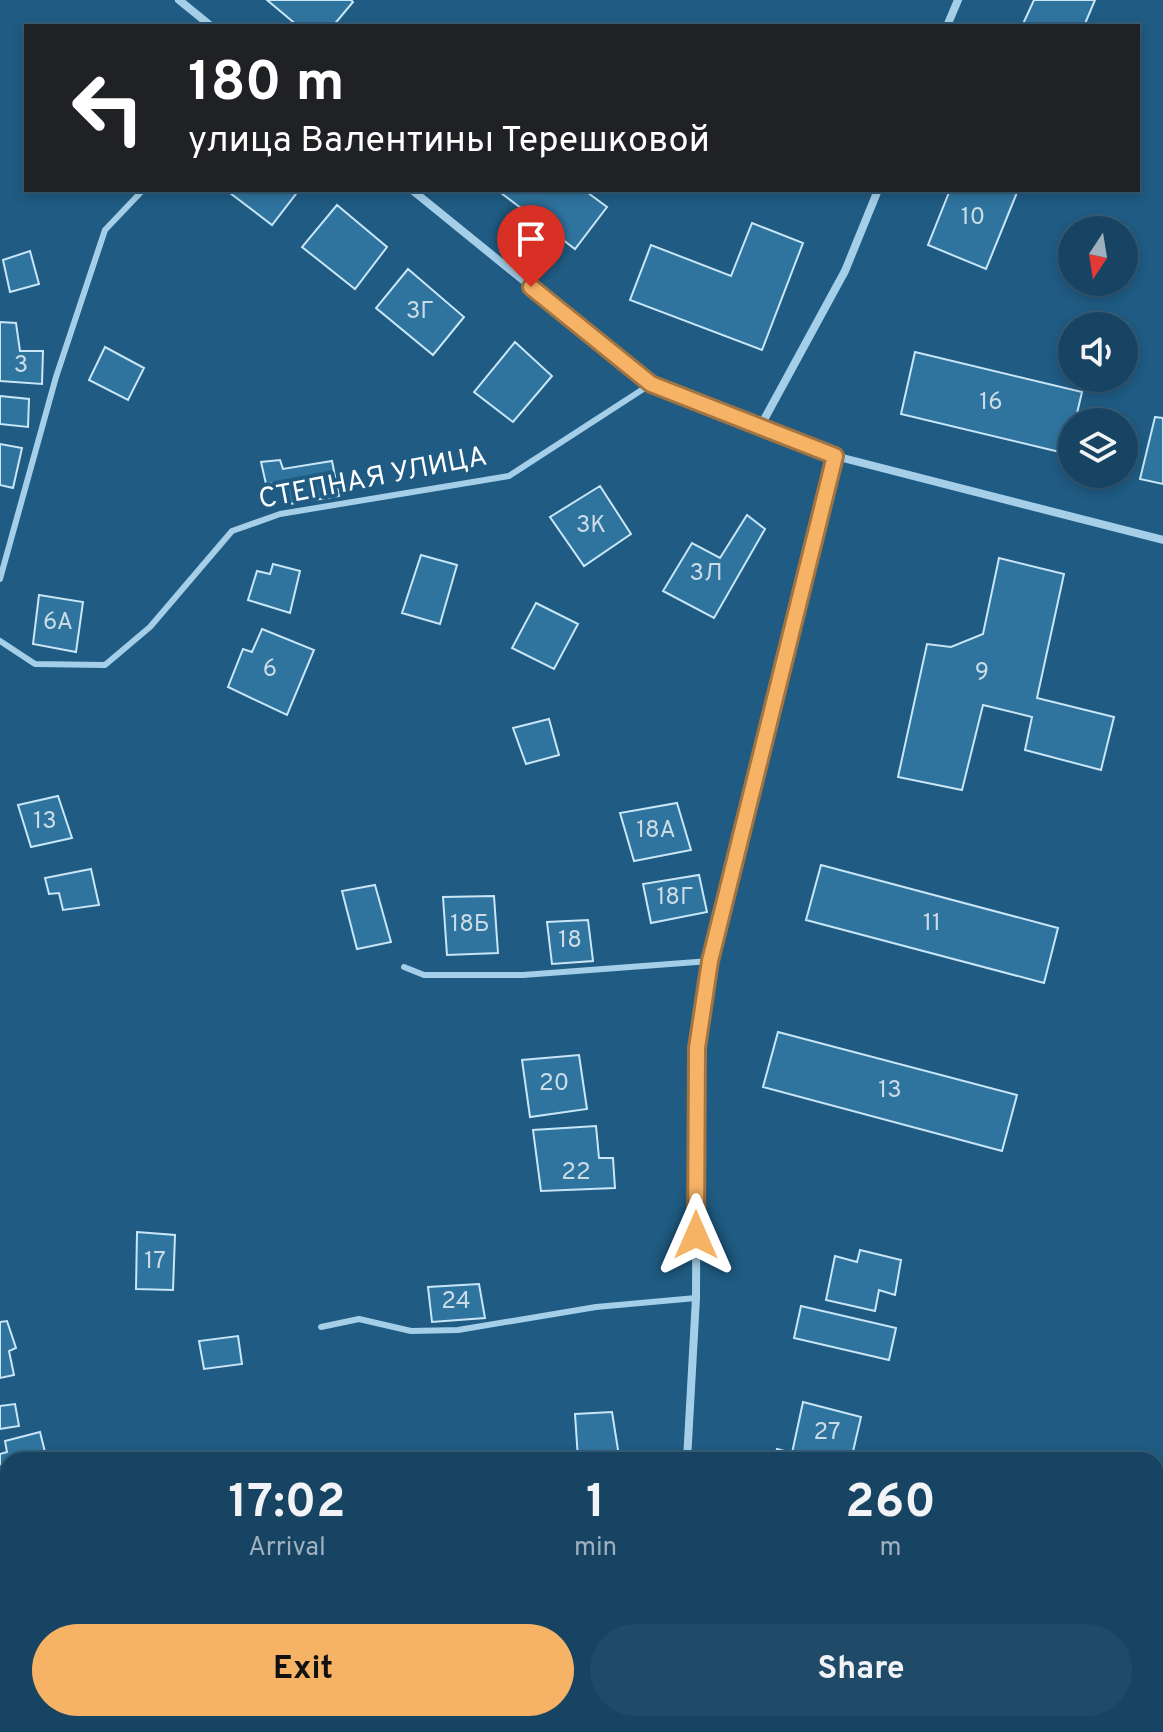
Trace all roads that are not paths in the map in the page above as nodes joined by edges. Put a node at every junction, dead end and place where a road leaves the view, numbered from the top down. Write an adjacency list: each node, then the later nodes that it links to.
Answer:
1 (179, 0): 3 (street)
2 (958, 0): 4 (street)
3 (209, 24)
4 (948, 24)
5 (141, 192): 12 (lane)
6 (414, 192): 8 (street)
7 (877, 192): 9 (street)
8 (651, 384): 9 (street); 13 (lane, СТЕПНАЯ УЛИЦА)
9 (760, 427): 10 (street)
10 (835, 456): 11 (street); 14 (street)
11 (1163, 540)
12 (0, 579)
13 (0, 641)
14 (710, 961): 15 (lane); 16 (street)
15 (404, 967)
16 (696, 1298): 17 (lane); 18 (street)
17 (321, 1327)
18 (687, 1452)

